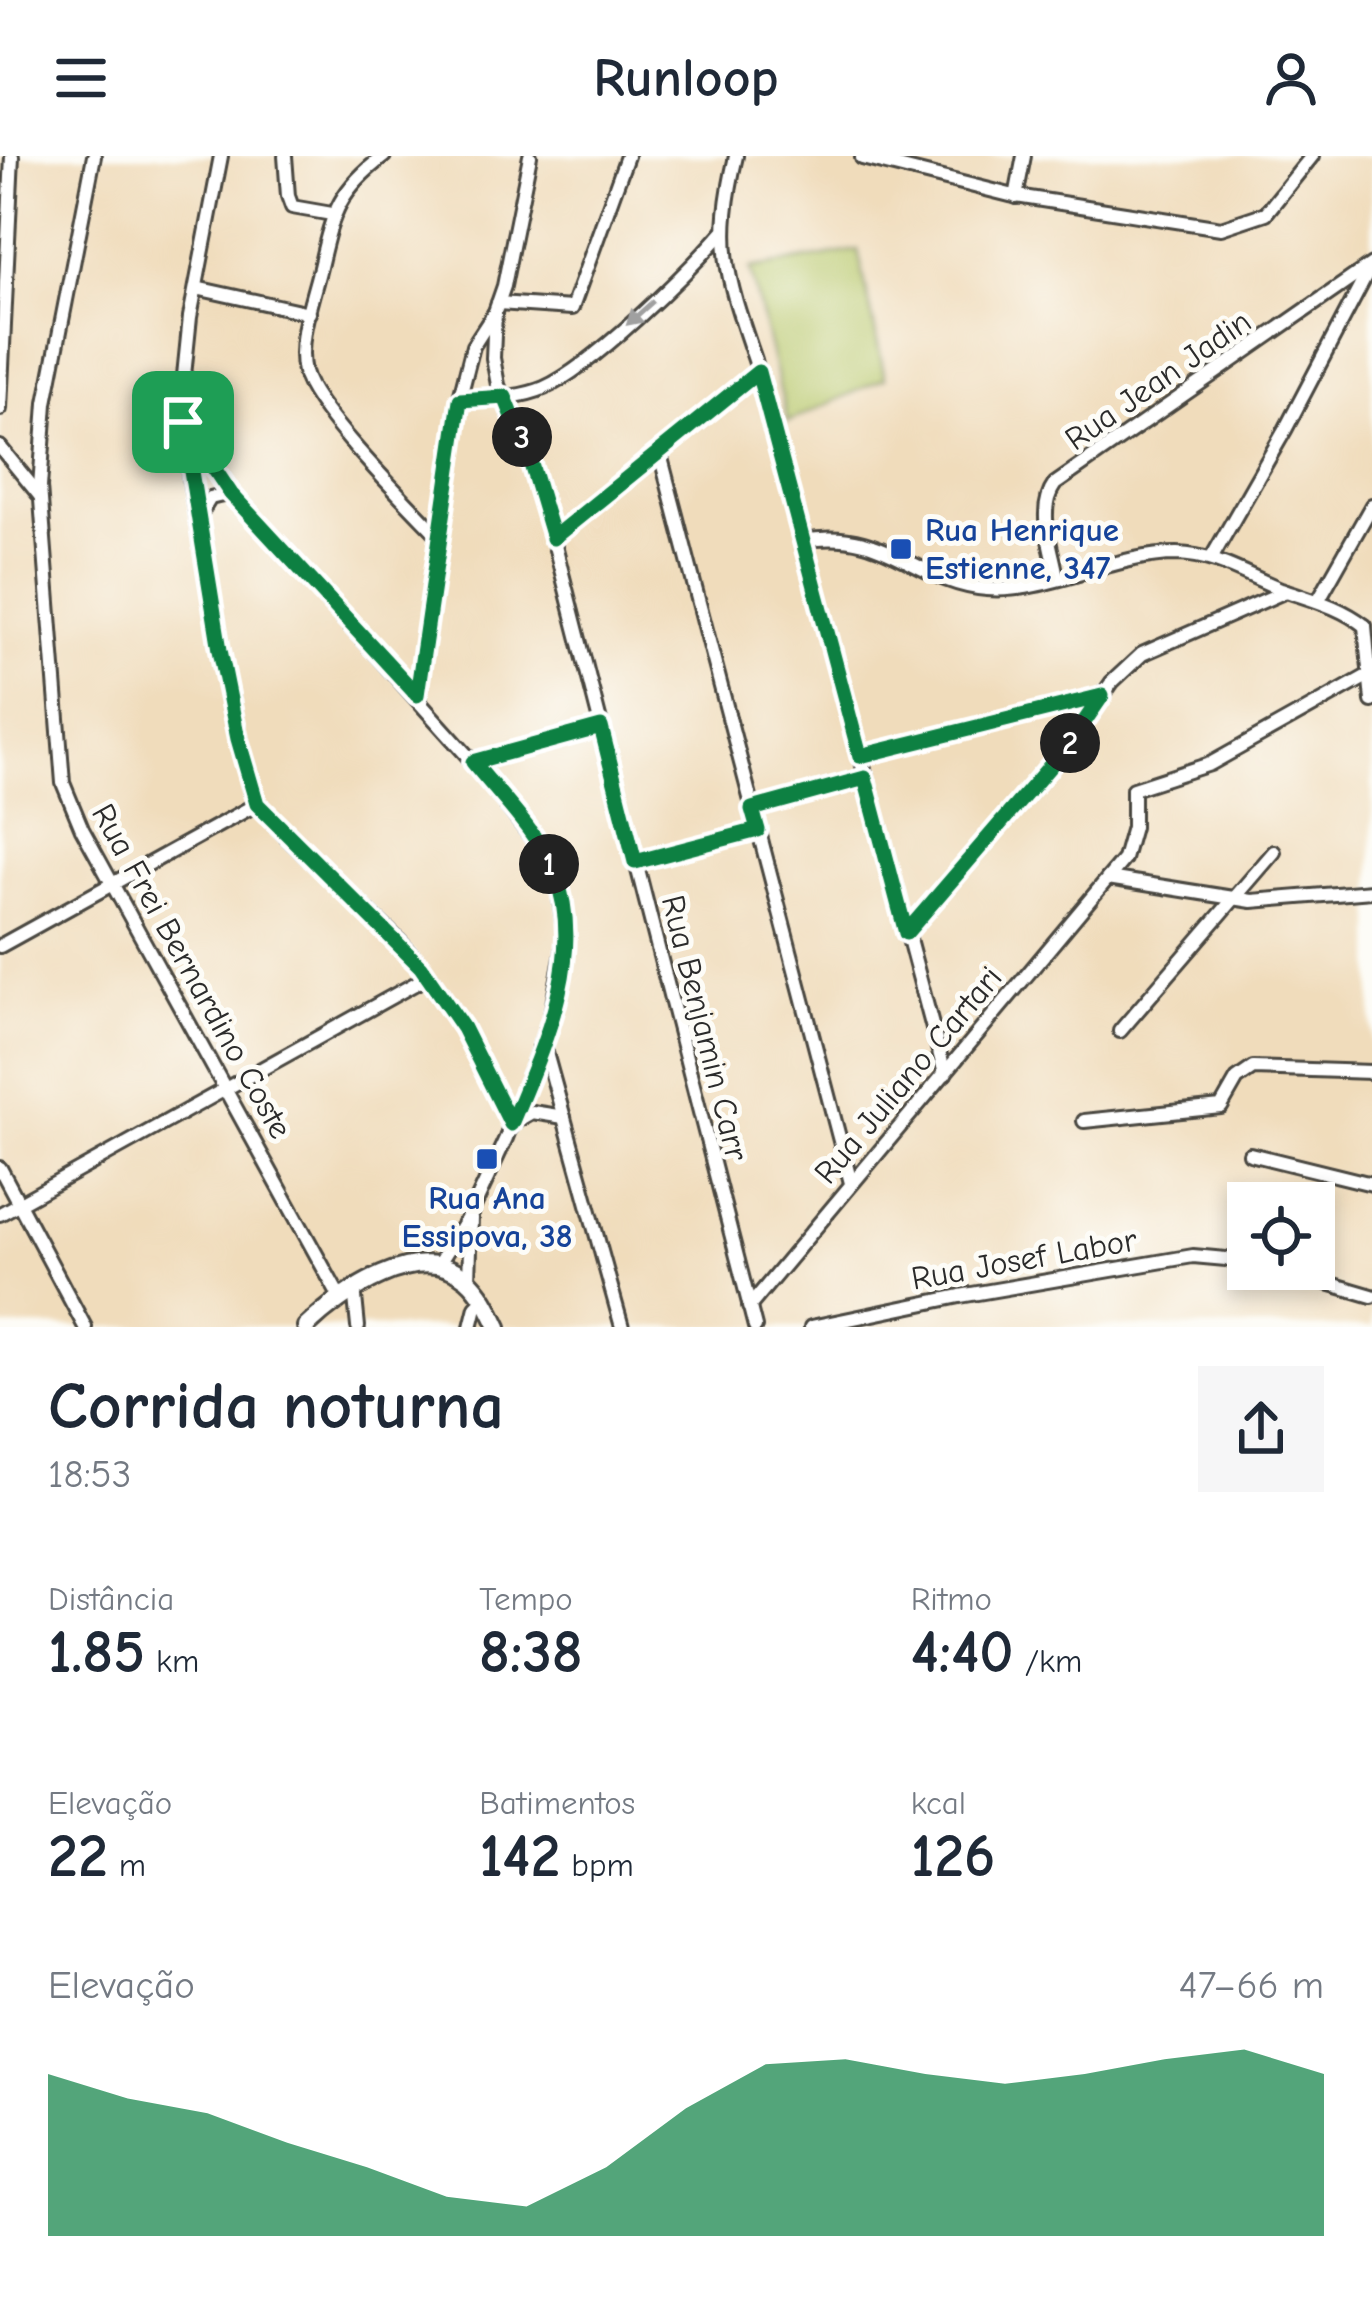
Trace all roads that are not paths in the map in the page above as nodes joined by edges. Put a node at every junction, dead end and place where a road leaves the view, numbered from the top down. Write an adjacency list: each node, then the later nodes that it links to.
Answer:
1 (12, 156): 22 (street)
2 (94, 156): 27 (street, Rua Frei Bernardino Coste)
3 (221, 156): 16 (street)
4 (285, 156): 13 (street)
5 (384, 156): 13 (street)
6 (530, 156): 17 (street)
7 (626, 156): 17 (street)
8 (736, 156): 14 (street)
9 (1024, 156): 12 (street)
10 (1312, 156): 12 (street)
11 (862, 158): 12 (street)
12 (1016, 196)
13 (332, 214): 18 (street)
14 (723, 231): 19 (street); 20 (street, one-way to 20)
15 (1372, 265): 33 (street); 34 (street, Rua Jean Jadin)
16 (196, 288): 18 (street); 23 (street)
17 (496, 307): 20 (street, Rua Benjamin Carr); 21 (street)
18 (310, 314): 30 (street)
19 (758, 372): 25 (street); 32 (street)
20 (505, 397): 21 (street); 31 (street, Rua Benjamin Carr)
21 (460, 400): 30 (street)
22 (0, 410)
23 (183, 422): 26 (street); 29 (street)
24 (0, 447): 27 (street)
25 (659, 454): 31 (street); 47 (street)
26 (231, 494): 29 (street); 39 (street)
27 (40, 496): 52 (street, Rua Frei Bernardino Coste)
28 (1372, 506): 36 (street)
29 (197, 520): 46 (street)
30 (438, 536): 39 (street)
31 (553, 538): 42 (street, Rua Benjamin Carr)
32 (803, 541): 34 (street); 43 (street)
33 (1211, 560): 34 (street); 35 (street)
34 (1058, 577)
35 (1286, 591): 36 (street); 40 (street)
36 (1319, 599): 37 (street)
37 (1368, 626): 38 (street)
38 (1370, 674): 41 (street); 51 (street, Rua Juliano Cartari)
39 (417, 695): 44 (street)
40 (1102, 696): 43 (street); 55 (street)
41 (1372, 701)
42 (601, 727): 44 (street); 50 (street, Rua Benjamin Carr)
43 (860, 756): 45 (street)
44 (473, 762): 59 (street)
45 (865, 778): 47 (street); 55 (street)
46 (257, 804): 52 (street); 57 (street)
47 (752, 809): 48 (street)
48 (758, 830): 50 (street); 68 (street)
49 (1274, 852): 54 (street)
50 (635, 862): 80 (street, Rua Benjamin Carr)
51 (1108, 878): 54 (street); 61 (street, Rua Juliano Cartari)
52 (112, 884): 56 (street); 62 (street, Rua Frei Bernardino Coste)
53 (1372, 891): 54 (street)
54 (1234, 900): 58 (street)
55 (906, 933): 61 (street)
56 (0, 946)
57 (429, 976): 62 (street); 65 (street)
58 (1120, 1031)
59 (543, 1041): 63 (street); 65 (street)
60 (1372, 1072): 64 (street)
61 (945, 1074): 68 (street, Rua Juliano Cartari)
62 (226, 1090): 70 (street); 77 (street, Rua Frei Bernardino Coste)
63 (564, 1118): 65 (street); 86 (street)
64 (1084, 1121)
65 (511, 1124): 71 (street)
66 (1250, 1154): 69 (street)
67 (0, 1168): 70 (street)
68 (851, 1183): 80 (street, Rua Juliano Cartari)
69 (1372, 1184)
70 (20, 1203): 72 (street); 81 (street)
71 (472, 1211): 74 (street); 75 (street)
72 (0, 1214)
73 (1227, 1259): 88 (street, Rua Josef Labor)
74 (438, 1265): 75 (street); 77 (street)
75 (469, 1280): 79 (street)
76 (1335, 1285): 78 (street)
77 (347, 1292): 82 (street); 83 (street)
78 (1372, 1296)
79 (484, 1299): 84 (street); 85 (street)
80 (749, 1306): 87 (street, Rua Benjamin Carr)
81 (86, 1327)
82 (306, 1327)
83 (358, 1327)
84 (471, 1327)
85 (498, 1327)
86 (622, 1327)
87 (754, 1327)
88 (811, 1327)

